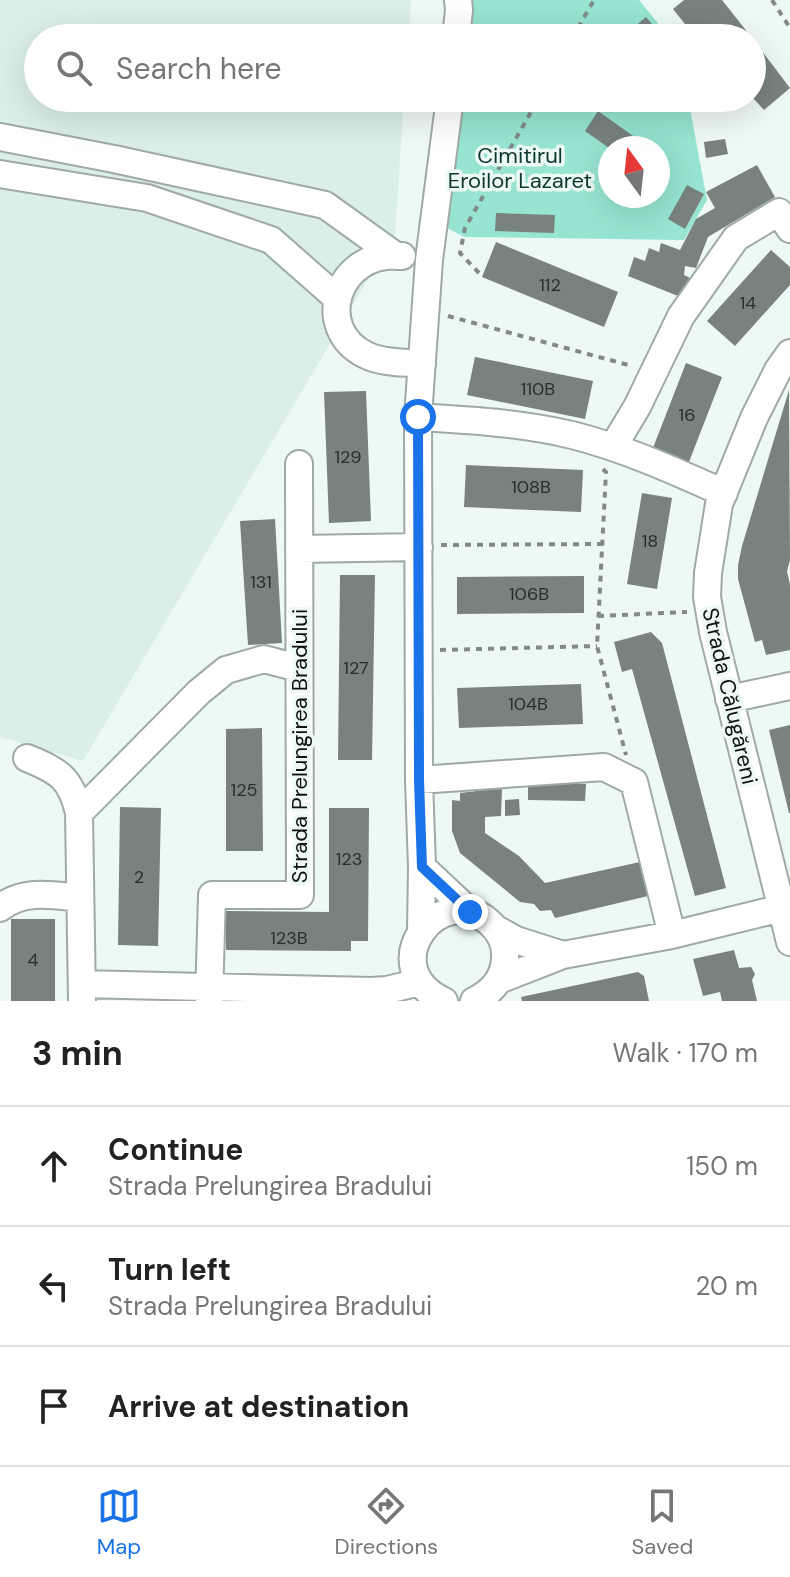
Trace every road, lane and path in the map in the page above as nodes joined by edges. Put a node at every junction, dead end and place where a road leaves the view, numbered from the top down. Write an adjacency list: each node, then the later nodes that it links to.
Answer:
1 (594, 0): 5 (path)
2 (772, 0): 6 (path)
3 (460, 3): 4 (street)
4 (458, 24)
5 (580, 24)
6 (790, 28)
7 (448, 112): 13 (street)
8 (531, 112): 14 (path)
9 (0, 137): 12 (street)
10 (0, 174): 15 (street)
11 (786, 215): 19 (street)
12 (396, 256): 13 (street); 15 (street)
13 (429, 260): 16 (street)
14 (479, 273)
15 (338, 299): 18 (street)
16 (426, 310): 18 (street); 19 (path)
17 (790, 353): 23 (street, Strada Călugăreni)
18 (422, 364): 20 (street)
19 (654, 372): 21 (street)
20 (418, 417): 21 (street); 25 (street)
21 (605, 455): 23 (street); 24 (path)
22 (299, 464): 26 (street, Strada Prelungirea Bradului)
23 (724, 493): 27 (street, Strada Călugăreni)
24 (602, 544): 25 (path); 28 (path)
25 (419, 547): 26 (street); 30 (street)
26 (299, 549): 31 (street, Strada Prelungirea Bradului)
27 (709, 611): 28 (path); 33 (street, Strada Călugăreni)
28 (598, 616): 29 (path)
29 (597, 646): 30 (path); 36 (path)
30 (418, 650): 35 (street)
31 (298, 668): 37 (street); 52 (street, Strada Prelungirea Bradului)
32 (790, 686): 33 (street)
33 (729, 699): 40 (street, Strada Călugăreni)
34 (27, 758): 37 (street)
35 (419, 780): 36 (street); 38 (street)
36 (634, 782): 44 (street)
37 (78, 806): 39 (street)
38 (422, 867): 42 (street); 45 (street)
39 (80, 898): 41 (street); 51 (street)
40 (786, 907): 44 (street); 46 (street, Strada Călugăreni)
41 (0, 908)
42 (470, 912): 43 (street); 45 (street)
43 (496, 929): 47 (street); 48 (street)
44 (672, 935): 47 (street)
45 (417, 940): 49 (street); 50 (street)
46 (790, 942)
47 (563, 955): 48 (street)
48 (499, 980): 54 (street)
49 (355, 989): 50 (street); 52 (street)
50 (421, 990): 53 (street)
51 (82, 992): 52 (street)
52 (209, 994)
53 (444, 1001)
54 (474, 1001)

